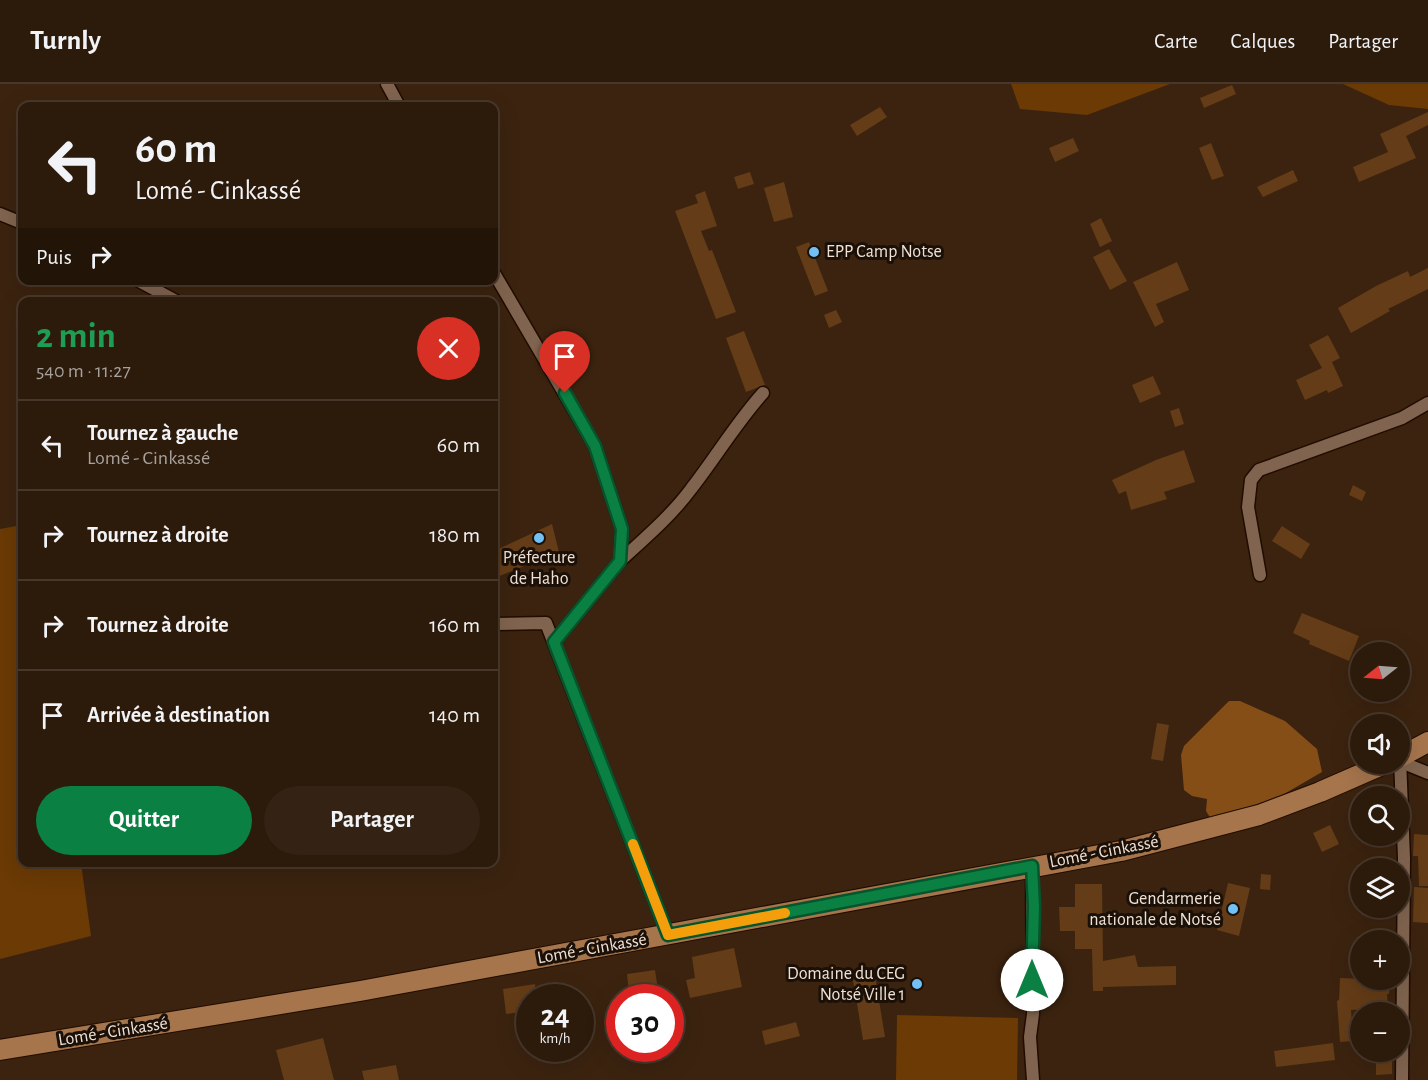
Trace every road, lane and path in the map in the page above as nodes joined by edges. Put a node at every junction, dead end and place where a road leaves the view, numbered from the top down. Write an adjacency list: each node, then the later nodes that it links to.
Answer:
1 (387, 84): 2 (street)
2 (397, 102)
3 (0, 214): 4 (street)
4 (18, 221)
5 (498, 280): 10 (street)
6 (146, 285): 7 (street)
7 (169, 297)
8 (763, 393): 10 (street)
9 (1428, 403): 11 (street)
10 (620, 561): 13 (street)
11 (1260, 575)
12 (498, 624): 13 (street)
13 (554, 642): 21 (street)
14 (1428, 742): 15 (highway, Lomé - Cinkassé)
15 (1410, 752)
16 (1410, 766): 17 (street)
17 (1428, 773)
18 (1363, 774): 20 (highway, Lomé - Cinkassé)
19 (1397, 774): 24 (street)
20 (1032, 866): 21 (highway, Lomé - Cinkassé); 23 (street)
21 (668, 935): 22 (highway, Lomé - Cinkassé)
22 (0, 1050)
23 (1033, 1080)
24 (1402, 1080)

